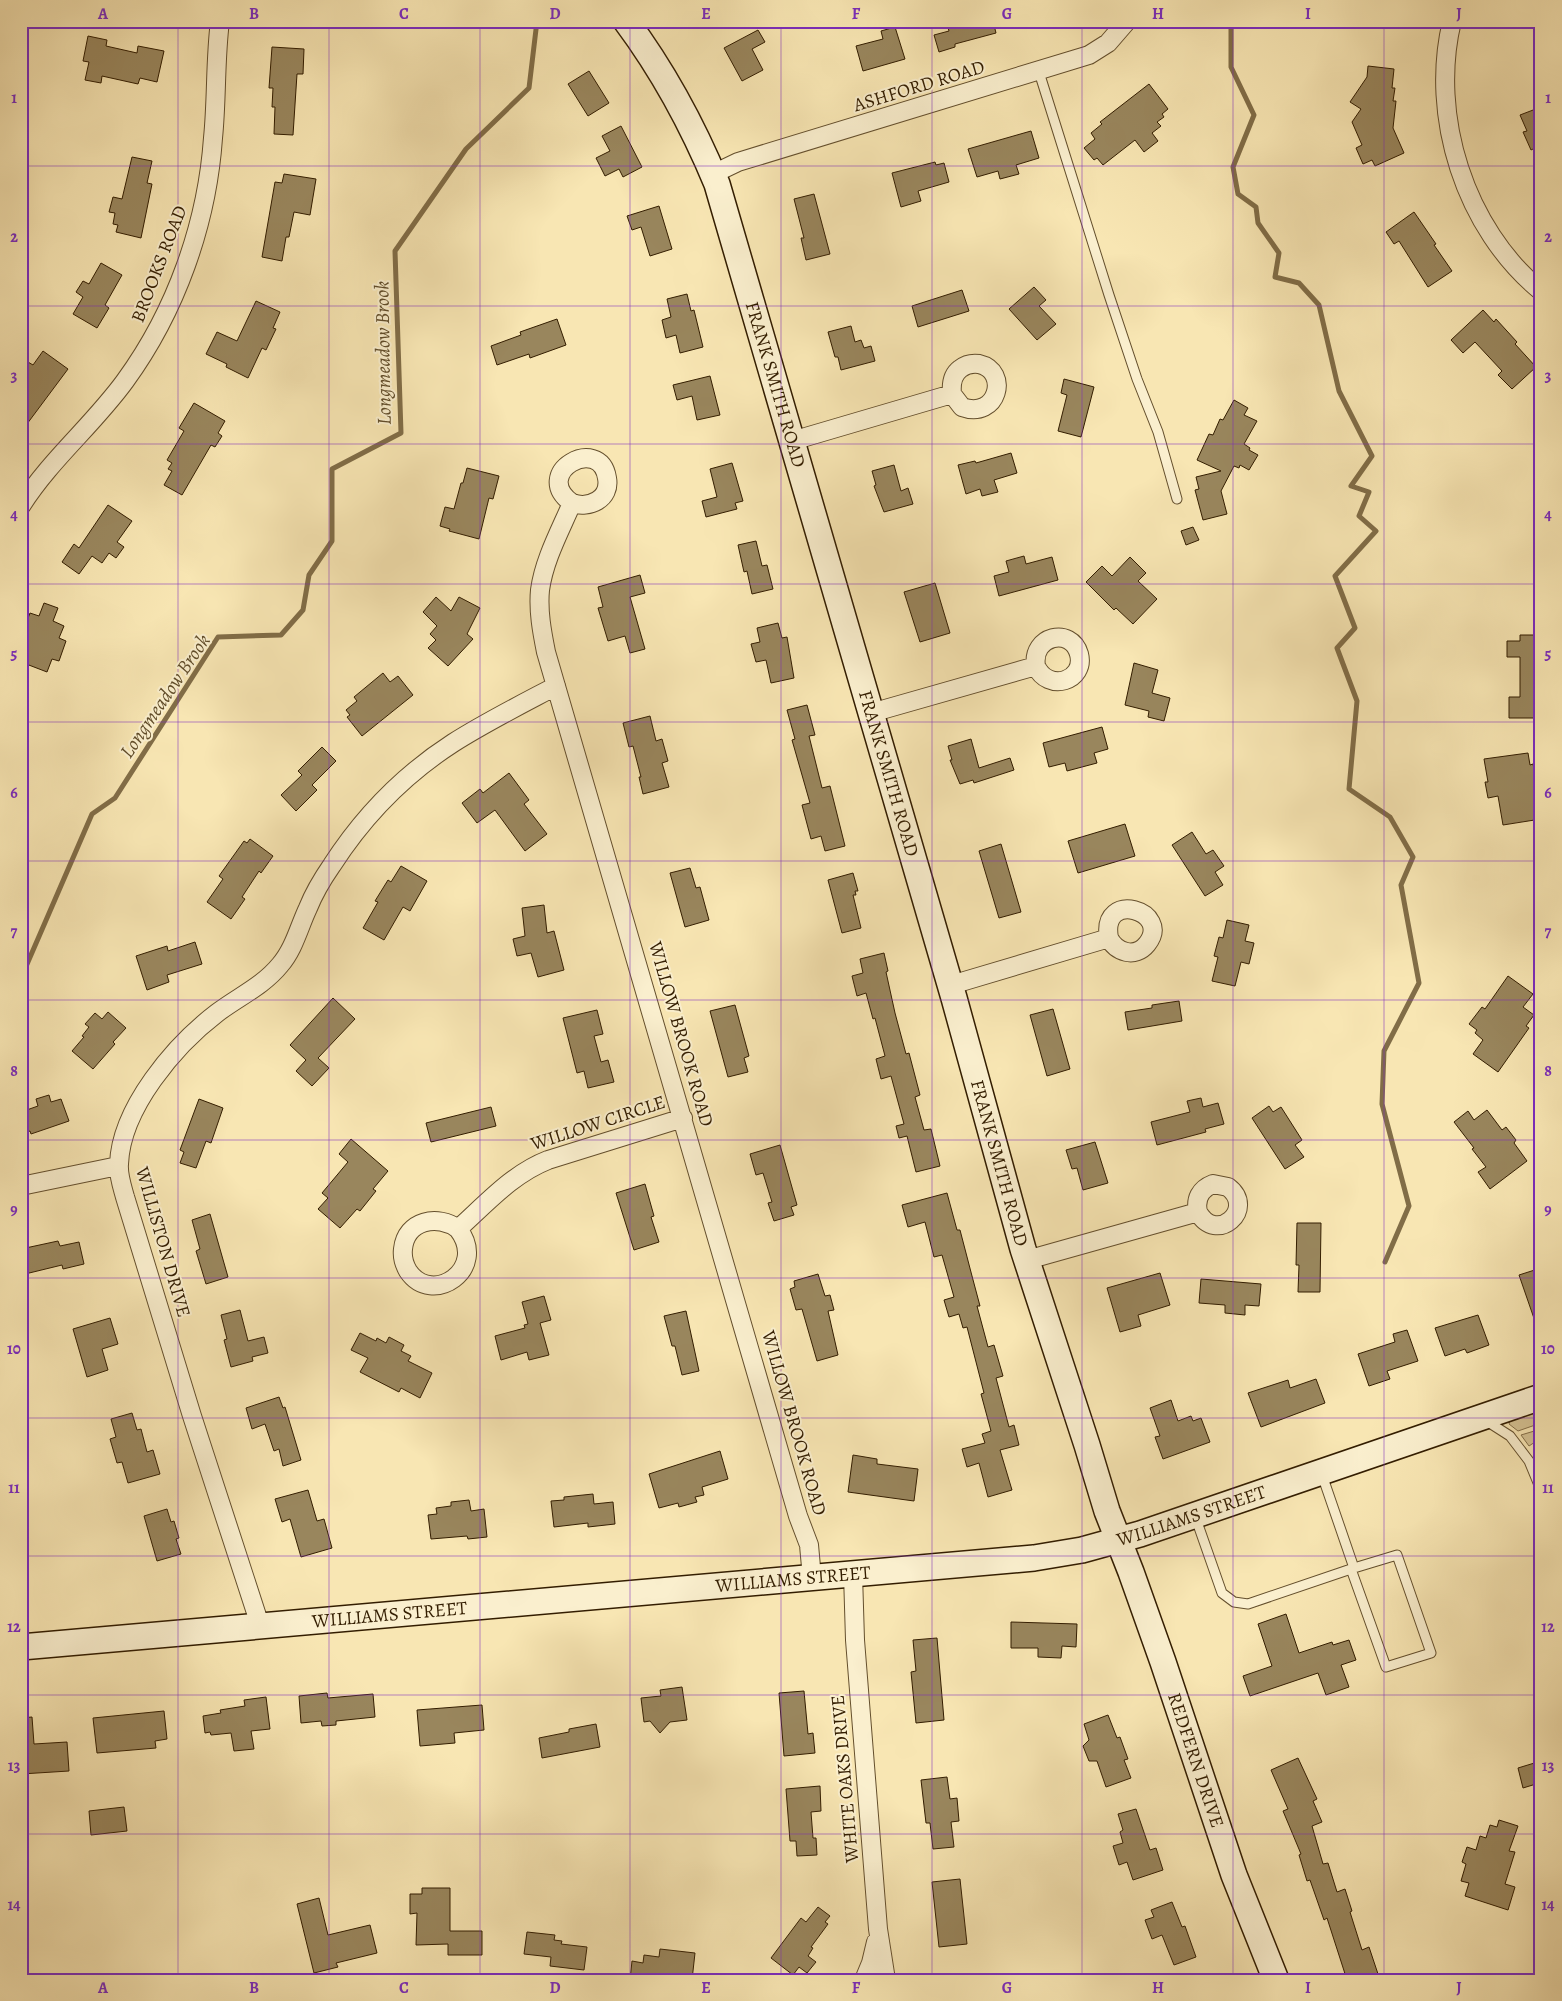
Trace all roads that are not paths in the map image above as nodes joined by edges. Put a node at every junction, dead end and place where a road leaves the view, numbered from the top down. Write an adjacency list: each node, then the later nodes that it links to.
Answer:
1 (220, 21): 12 (street, BROOKS ROAD)
2 (626, 21): 6 (street, FRANK SMITH ROAD)
3 (1127, 21): 5 (street, ASHFORD ROAD)
4 (1452, 21): 7 (street)
5 (1039, 72): 6 (street, ASHFORD ROAD); 10 (lane)
6 (713, 174): 9 (street, FRANK SMITH ROAD)
7 (1541, 291)
8 (952, 394): 9 (street)
9 (792, 441): 15 (street, FRANK SMITH ROAD)
10 (1177, 499)
11 (572, 503): 14 (street, WILLOW BROOK ROAD)
12 (21, 506)
13 (1036, 666): 15 (street)
14 (556, 686): 18 (street, WILLOW BROOK ROAD); 19 (street, WILLISTON DRIVE)
15 (871, 713): 17 (street, FRANK SMITH ROAD)
16 (1108, 938): 17 (street)
17 (951, 985): 23 (street, FRANK SMITH ROAD)
18 (683, 1118): 22 (street, WILLOW CIRCLE); 32 (street, WILLOW BROOK ROAD)
19 (118, 1166): 20 (street); 33 (street, WILLISTON DRIVE)
20 (21, 1186)
21 (1198, 1212): 23 (street)
22 (458, 1229)
23 (1027, 1260): 29 (street, FRANK SMITH ROAD)
24 (1541, 1397): 25 (street, WILLIAMS STREET)
25 (1480, 1417): 26 (street, WILLIAMS STREET); 27 (lane)
26 (1321, 1472): 28 (street, WILLIAMS STREET); 30 (lane)
27 (1541, 1490)
28 (1195, 1516): 29 (street, WILLIAMS STREET); 30 (lane)
29 (1118, 1540): 31 (street, WILLIAMS STREET); 38 (street, REDFERN DRIVE)
30 (1353, 1569): 30 (lane)
31 (853, 1574): 32 (street, WILLIAMS STREET); 35 (street, WHITE OAKS DRIVE)
32 (812, 1578): 33 (street, WILLIAMS STREET)
33 (260, 1625): 34 (street, WILLIAMS STREET)
34 (21, 1647)
35 (878, 1929): 36 (street); 37 (street, WHITE OAKS DRIVE)
36 (864, 1980)
37 (886, 1980)
38 (1276, 1980)

